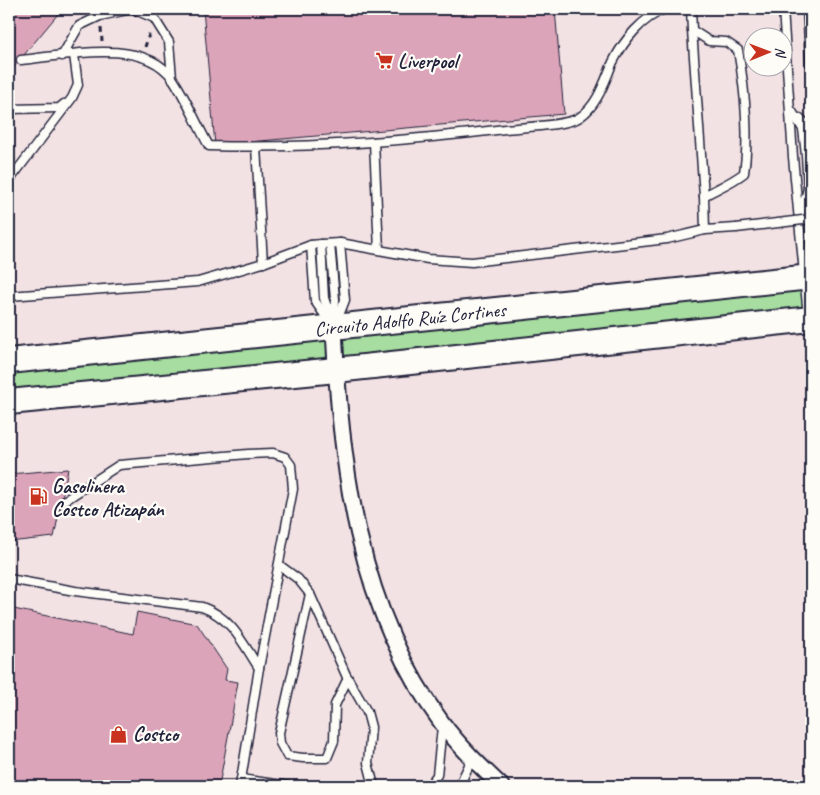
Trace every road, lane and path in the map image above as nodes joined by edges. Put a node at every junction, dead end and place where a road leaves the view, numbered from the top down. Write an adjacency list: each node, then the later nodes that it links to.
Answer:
1 (132, 9): 6 (lane); 13 (lane)
2 (665, 9): 18 (lane)
3 (690, 9): 7 (lane)
4 (783, 9): 15 (lane)
5 (806, 9): 12 (lane)
6 (100, 16): 8 (path); 10 (lane)
7 (692, 30): 21 (lane); 21 (lane)
8 (103, 52): 9 (lane); 13 (lane)
9 (74, 55): 10 (lane); 14 (lane)
10 (62, 56): 11 (lane)
11 (21, 60)
12 (811, 75)
13 (172, 78): 19 (lane)
14 (72, 98): 16 (lane); 20 (lane)
15 (790, 108): 17 (lane); 24 (lane); 24 (lane)
16 (9, 109)
17 (811, 129)
18 (374, 142): 19 (lane); 30 (lane)
19 (256, 147): 31 (lane)
20 (9, 181)
21 (704, 196): 25 (lane)
22 (811, 198): 24 (lane)
23 (811, 219): 25 (lane, bridge)
24 (798, 220): 32 (lane)
25 (705, 230): 30 (lane)
26 (340, 243): 28 (lane); 30 (lane); 35 (lane)
27 (321, 244): 28 (lane); 29 (lane); 35 (lane)
28 (330, 244): 35 (lane)
29 (311, 245): 31 (lane); 35 (lane)
30 (379, 250)
31 (263, 263): 33 (lane)
32 (807, 277): 34 (lane); 35 (main road, Circuito Adolfo Ruíz Cortines)
33 (9, 296)
34 (810, 319): 37 (main road)
35 (334, 328): 36 (main road, Circuito Adolfo Ruíz Cortines); 37 (street)
36 (9, 361)
37 (336, 370): 38 (main road); 45 (street)
38 (9, 402)
39 (61, 503): 40 (lane)
40 (279, 565): 42 (lane); 43 (lane)
41 (9, 579): 43 (lane)
42 (310, 594): 44 (lane); 44 (lane)
43 (260, 668): 47 (lane)
44 (348, 678): 49 (lane)
45 (442, 722): 46 (street); 50 (lane)
46 (472, 758): 51 (lane); 52 (street)
47 (240, 782): 48 (lane)
48 (289, 786)
49 (374, 786)
50 (429, 786)
51 (459, 786)
52 (501, 786)

